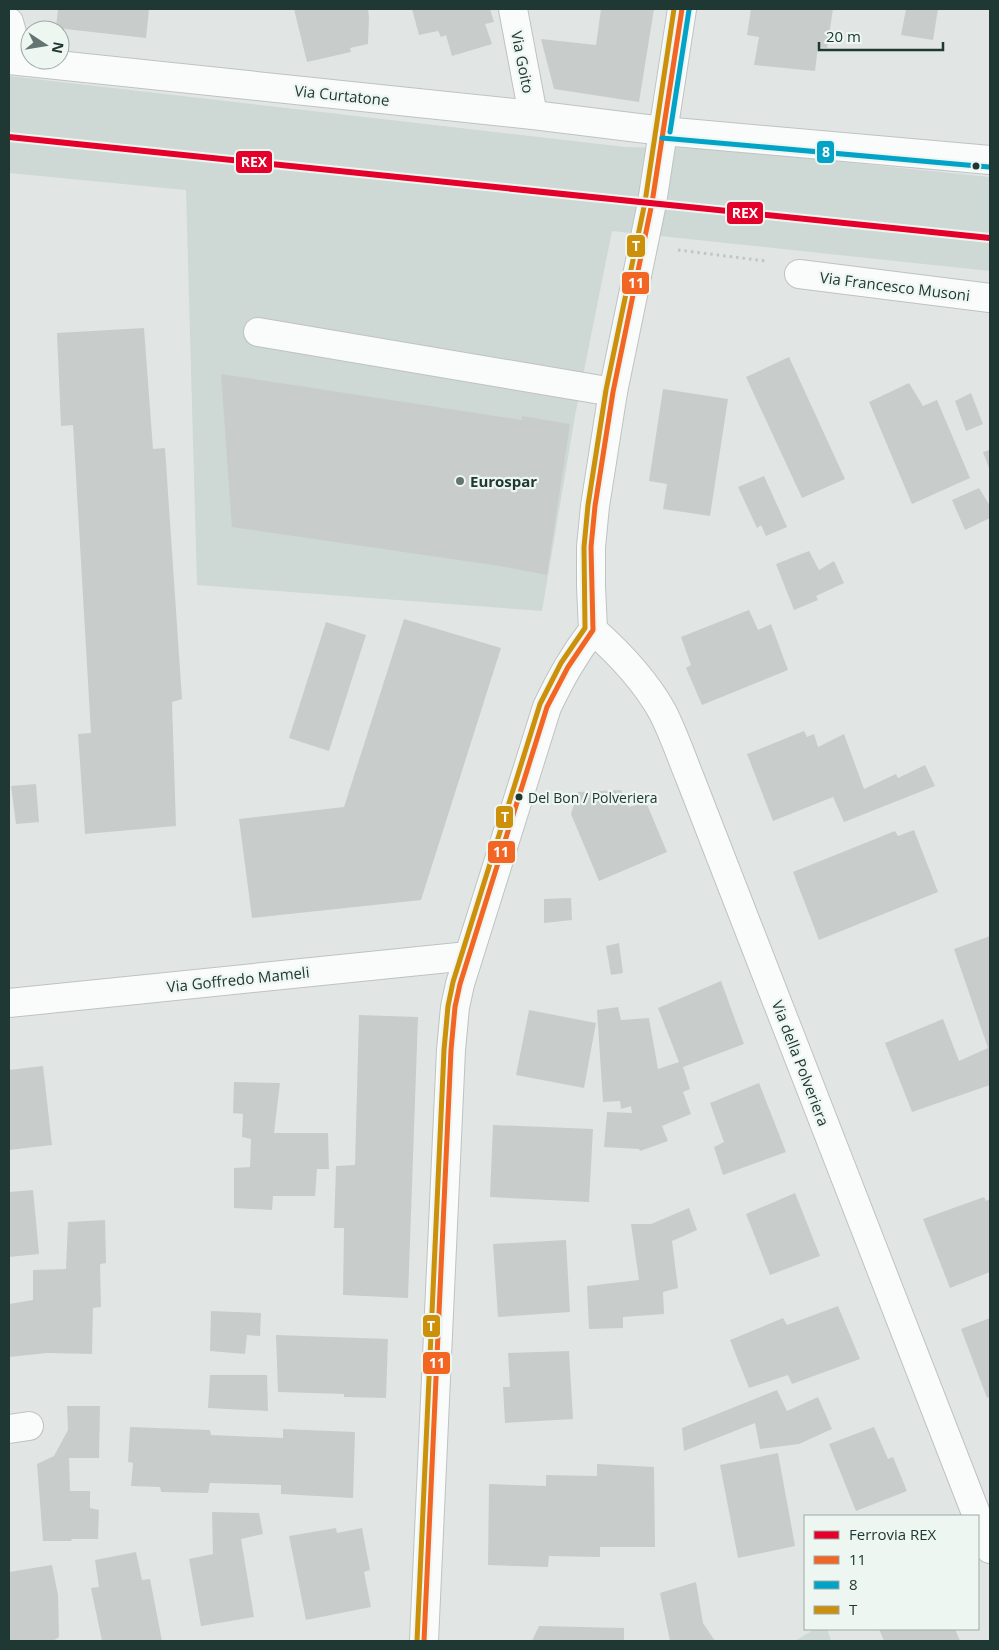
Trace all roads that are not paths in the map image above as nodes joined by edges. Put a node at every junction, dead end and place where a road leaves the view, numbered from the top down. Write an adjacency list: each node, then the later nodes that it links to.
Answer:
1 (513, 9): 5 (street, Via Goito)
2 (682, 9): 6 (street)
3 (9, 22): 4 (street)
4 (14, 60): 5 (street, Via Curtatone)
5 (533, 115): 6 (street, Via Curtatone)
6 (664, 131): 7 (street, Via Curtatone); 11 (street)
7 (990, 160)
8 (799, 274): 9 (street, Via Francesco Musoni)
9 (990, 298)
10 (258, 332): 11 (street)
11 (614, 392): 12 (street)
12 (593, 630): 13 (street); 15 (street, Via della Polveriera)
13 (468, 956): 14 (street, Via Goffredo Mameli); 18 (street)
14 (9, 1003)
15 (977, 1515)
16 (979, 1520): 17 (street, Via della Polveriera)
17 (990, 1550)
18 (424, 1641)

